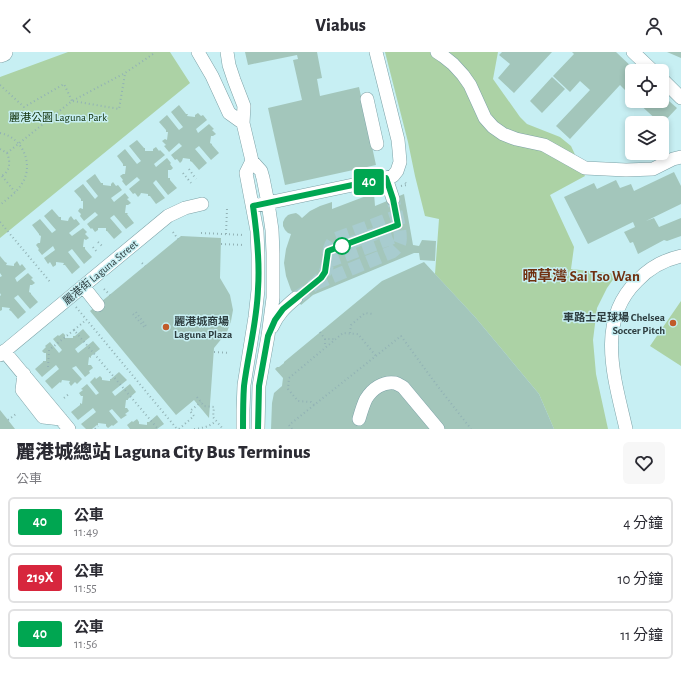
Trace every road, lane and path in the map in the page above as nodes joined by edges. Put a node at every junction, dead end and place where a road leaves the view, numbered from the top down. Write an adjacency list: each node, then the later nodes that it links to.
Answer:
1 (152, 52): 8 (path)
2 (198, 52): 15 (street)
3 (227, 52): 15 (street)
4 (376, 52): 14 (street)
5 (437, 52): 22 (street)
6 (633, 52): 7 (street)
7 (646, 64)
8 (125, 73): 13 (path); 13 (path)
9 (0, 85): 13 (path)
10 (669, 86): 11 (street)
11 (681, 98)
12 (367, 99): 16 (street)
13 (72, 101): 18 (path)
14 (393, 121): 16 (street); 27 (street)
15 (243, 123): 23 (street)
16 (373, 126): 19 (street)
17 (0, 133): 18 (path)
18 (19, 143): 21 (path); 30 (path)
19 (377, 144)
20 (0, 149): 21 (path)
21 (7, 153): 26 (path)
22 (681, 157)
23 (252, 161): 32 (street); 35 (street)
24 (189, 169): 28 (path)
25 (183, 173): 29 (path)
26 (1, 177): 30 (path)
27 (386, 178): 31 (street); 32 (street)
28 (196, 179)
29 (191, 183)
30 (15, 192): 34 (path)
31 (393, 199)
32 (268, 203): 35 (street); 66 (street)
33 (202, 204): 53 (street, 麗港街 Laguna Street)
34 (0, 205)
35 (253, 206): 91 (street)
36 (227, 209): 40 (path)
37 (0, 222): 52 (path)
38 (173, 232): 42 (path)
39 (201, 233): 40 (path)
40 (226, 234): 41 (path)
41 (244, 235)
42 (178, 239)
43 (98, 242): 47 (path)
44 (221, 244): 45 (path)
45 (244, 245)
46 (93, 247): 48 (path)
47 (103, 247)
48 (97, 252)
49 (681, 256): 94 (street)
50 (142, 263): 51 (path)
51 (145, 266)
52 (51, 283)
53 (82, 286): 57 (street); 71 (street, 麗港街 Laguna Street)
54 (104, 289): 55 (path)
55 (110, 295)
56 (296, 298): 66 (street)
57 (98, 305)
58 (75, 306): 61 (path)
59 (134, 313): 62 (path)
60 (373, 314): 65 (path)
61 (86, 320): 63 (path); 88 (path)
62 (145, 327)
63 (74, 330): 74 (path); 87 (path)
64 (320, 332): 67 (path)
65 (350, 334): 68 (path); 73 (path)
66 (268, 336): 92 (street)
67 (325, 339): 68 (path); 69 (path)
68 (335, 339): 69 (path)
69 (325, 347): 79 (path)
70 (214, 352): 72 (path)
71 (2, 353): 84 (street, 麗港街 Laguna Street)
72 (230, 353)
73 (376, 356)
74 (48, 368)
75 (70, 393): 77 (path)
76 (197, 397): 78 (path)
77 (64, 398)
78 (201, 402): 83 (path); 88 (path)
79 (314, 405)
80 (16, 414): 82 (path)
81 (359, 419): 93 (street)
82 (8, 420)
83 (216, 421): 89 (path); 90 (path)
84 (65, 424)
85 (98, 426): 86 (path)
86 (95, 429)
87 (158, 429)
88 (178, 429)
89 (194, 429)
90 (223, 429)
91 (243, 429)
92 (258, 429)
93 (438, 429)
94 (626, 429)

